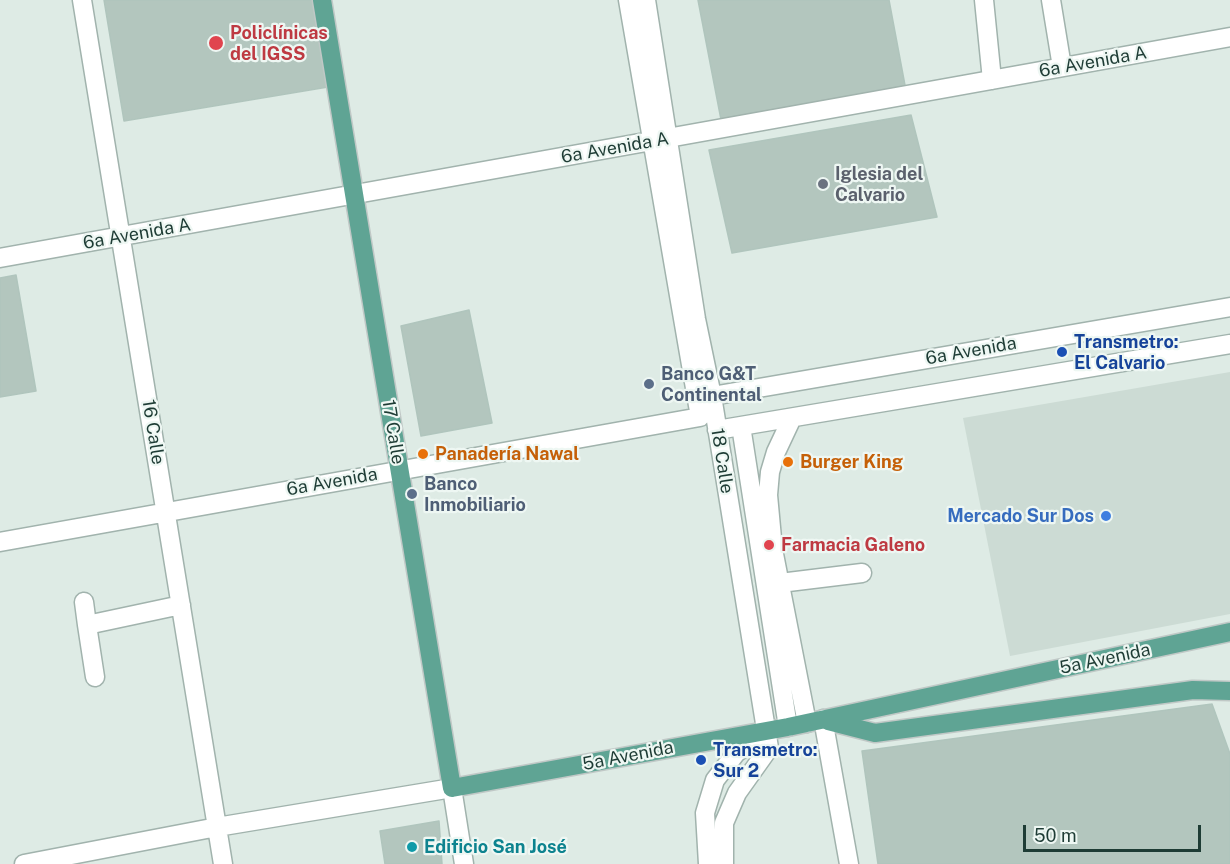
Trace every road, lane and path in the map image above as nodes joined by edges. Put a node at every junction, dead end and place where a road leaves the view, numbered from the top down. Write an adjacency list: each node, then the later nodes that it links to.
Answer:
1 (82, 0): 12 (street, 16 Calle)
2 (322, 0): 11 (main road, 17 Calle)
3 (628, 0): 10 (street, 18 Calle)
4 (646, 0): 10 (street, 18 Calle)
5 (984, 0): 9 (street)
6 (1051, 0): 8 (street)
7 (1230, 37): 8 (street, 6a Avenida A)
8 (1062, 68): 9 (street, 6a Avenida A)
9 (992, 80): 10 (street, 6a Avenida A)
10 (659, 140): 11 (street, 6a Avenida A); 16 (street, 18 Calle); 17 (street, 18 Calle)
11 (354, 195): 12 (street, 6a Avenida A); 21 (main road, 17 Calle)
12 (120, 237): 13 (street, 6a Avenida A); 22 (street, 16 Calle)
13 (0, 258)
14 (1230, 306): 16 (street, 6a Avenida)
15 (1230, 344): 18 (street, 6a Avenida)
16 (712, 396): 20 (street, 18 Calle)
17 (700, 417): 21 (street, 6a Avenida)
18 (792, 418): 19 (street, 6a Avenida); 25 (street)
19 (741, 426): 20 (street, 6a Avenida); 33 (street, 18 Calle)
20 (717, 430): 34 (street, 18 Calle)
21 (400, 470): 22 (street, 6a Avenida); 35 (main road, 17 Calle)
22 (165, 512): 23 (street, 6a Avenida); 27 (street, 16 Calle)
23 (0, 542)
24 (862, 573): 25 (street)
25 (780, 583): 32 (street)
26 (84, 602): 28 (street)
27 (181, 605): 28 (street); 36 (street, 16 Calle)
28 (87, 625): 30 (street)
29 (1230, 632): 32 (main road, 5a Avenida)
30 (95, 677)
31 (1230, 691): 32 (main road)
32 (815, 721): 33 (main road, 5a Avenida); 42 (street)
33 (788, 727): 34 (main road, 5a Avenida)
34 (768, 730): 35 (main road, 5a Avenida); 40 (street); 41 (street, 18 Calle)
35 (452, 788): 36 (street, 5a Avenida); 39 (street, 17 Calle)
36 (217, 827): 37 (street, 5a Avenida); 38 (street, 16 Calle)
37 (24, 864)
38 (223, 864)
39 (464, 864)
40 (708, 864)
41 (724, 864)
42 (849, 864)

